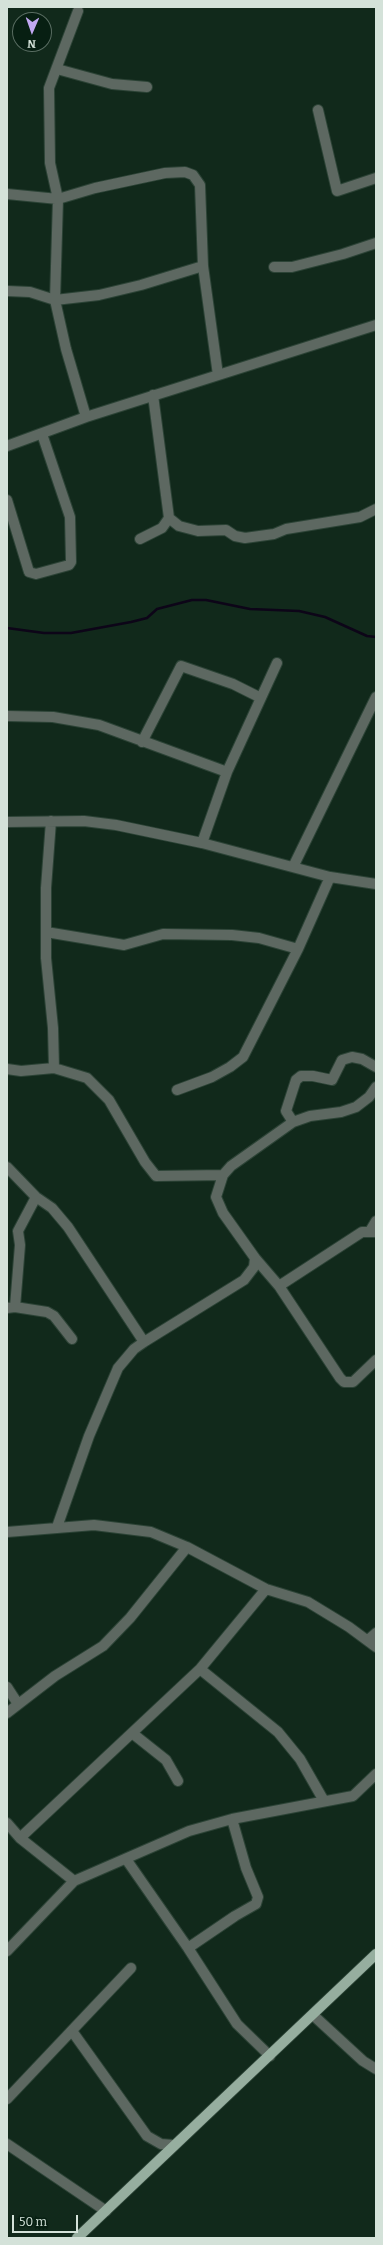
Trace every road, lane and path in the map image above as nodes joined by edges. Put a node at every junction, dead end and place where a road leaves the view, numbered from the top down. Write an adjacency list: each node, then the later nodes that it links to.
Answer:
1 (78, 11): 2 (street)
2 (57, 69): 3 (street); 7 (street)
3 (147, 87)
4 (318, 110): 5 (street)
5 (376, 178)
6 (7, 194): 7 (street)
7 (58, 199): 9 (street); 12 (street)
8 (376, 243): 10 (street)
9 (204, 266): 12 (street); 14 (street)
10 (274, 267)
11 (7, 291): 12 (street)
12 (55, 300): 16 (street)
13 (376, 325): 14 (street)
14 (218, 375): 15 (street)
15 (153, 395): 16 (street); 21 (street)
16 (86, 417): 17 (street)
17 (42, 434): 18 (street); 19 (street)
18 (7, 446)
19 (7, 500)
20 (376, 509): 21 (street)
21 (169, 518): 22 (street)
22 (140, 539)
23 (277, 663): 25 (street)
24 (376, 697): 26 (street)
25 (262, 698): 28 (street); 29 (street)
26 (374, 708): 33 (street)
27 (7, 716): 28 (street)
28 (142, 742): 29 (street)
29 (227, 772): 32 (street)
30 (51, 821): 31 (street); 32 (street); 36 (street)
31 (7, 822)
32 (202, 843): 33 (street)
33 (293, 867): 34 (street)
34 (330, 878): 35 (street); 37 (street)
35 (376, 884)
36 (46, 932): 37 (street); 39 (street)
37 (298, 950): 42 (street)
38 (376, 1067): 43 (street)
39 (54, 1068): 40 (street); 45 (street)
40 (7, 1069)
41 (376, 1087): 43 (street)
42 (177, 1090)
43 (293, 1122): 45 (street)
44 (7, 1167): 46 (street)
45 (223, 1175): 49 (street)
46 (36, 1197): 51 (street); 53 (street)
47 (376, 1221): 48 (street)
48 (373, 1231): 50 (street)
49 (255, 1258): 50 (street); 53 (street)
50 (279, 1286): 54 (street)
51 (11, 1307): 52 (street)
52 (72, 1339)
53 (144, 1342): 55 (street)
54 (376, 1360)
55 (57, 1527): 56 (street); 57 (street)
56 (7, 1532)
57 (188, 1547): 58 (street); 64 (street)
58 (266, 1589): 60 (street); 62 (street)
59 (376, 1633): 60 (street)
60 (368, 1640): 61 (street)
61 (376, 1647)
62 (200, 1669): 66 (street); 69 (street)
63 (7, 1687): 64 (street)
64 (18, 1704): 65 (street)
65 (7, 1713)
66 (132, 1733): 68 (street); 72 (street)
67 (376, 1774): 69 (street)
68 (178, 1781)
69 (324, 1801): 70 (street)
70 (232, 1819): 73 (street); 75 (street)
71 (7, 1823): 72 (street)
72 (20, 1838): 74 (street)
73 (126, 1859): 74 (street); 75 (street)
74 (74, 1880): 76 (street)
75 (188, 1948): 81 (street)
76 (7, 1951)
77 (376, 1954): 79 (main road)
78 (131, 1968): 80 (street)
79 (312, 2015): 81 (main road); 82 (street)
80 (72, 2031): 83 (street); 85 (street)
81 (270, 2056): 85 (main road)
82 (376, 2069)
83 (7, 2099)
84 (7, 2144): 86 (street)
85 (173, 2146): 86 (main road)
86 (106, 2211): 87 (main road)
87 (77, 2238)

